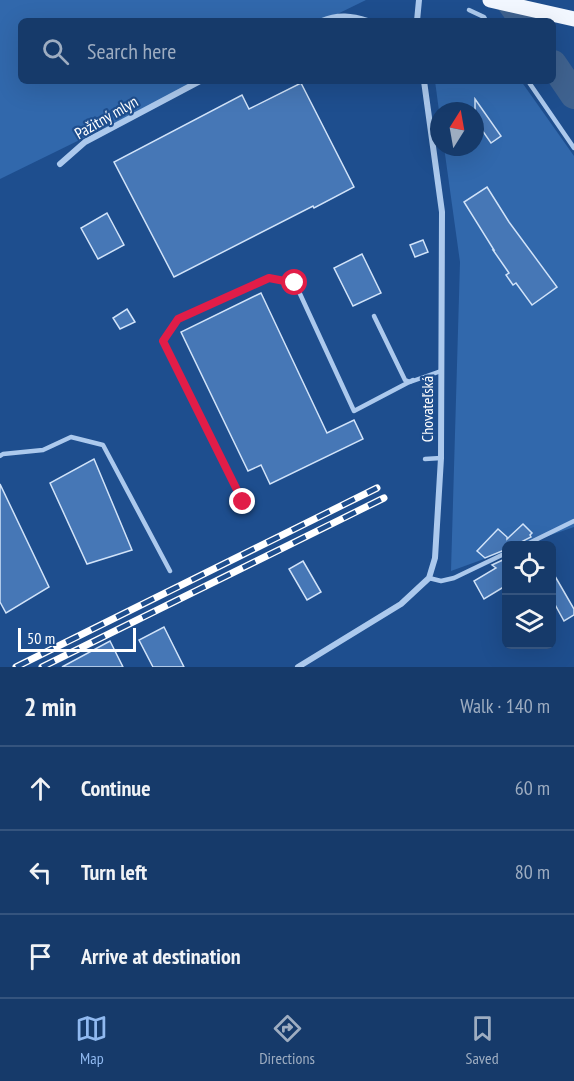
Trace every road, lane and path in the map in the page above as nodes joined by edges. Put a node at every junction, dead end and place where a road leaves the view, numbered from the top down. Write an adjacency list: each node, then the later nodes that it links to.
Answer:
1 (419, 0): 6 (street)
2 (490, 0): 8 (main road)
3 (469, 10): 7 (lane)
4 (332, 18): 5 (street)
5 (358, 18)
6 (417, 18)
7 (484, 18)
8 (574, 19)
9 (194, 84): 13 (street, Pažitný mlyn)
10 (424, 84): 15 (street, Chovateľská)
11 (530, 84): 12 (lane)
12 (574, 148)
13 (60, 164)
14 (374, 316): 16 (lane)
15 (441, 371): 16 (lane); 18 (street, Chovateľská)
16 (413, 380): 20 (lane)
17 (0, 456): 24 (lane)
18 (441, 458): 19 (lane); 25 (street, Chovateľská)
19 (424, 459)
20 (243, 502)
21 (574, 521): 22 (lane)
22 (533, 541)
23 (502, 555): 25 (lane)
24 (171, 571)
25 (429, 578): 26 (street)
26 (298, 667)

